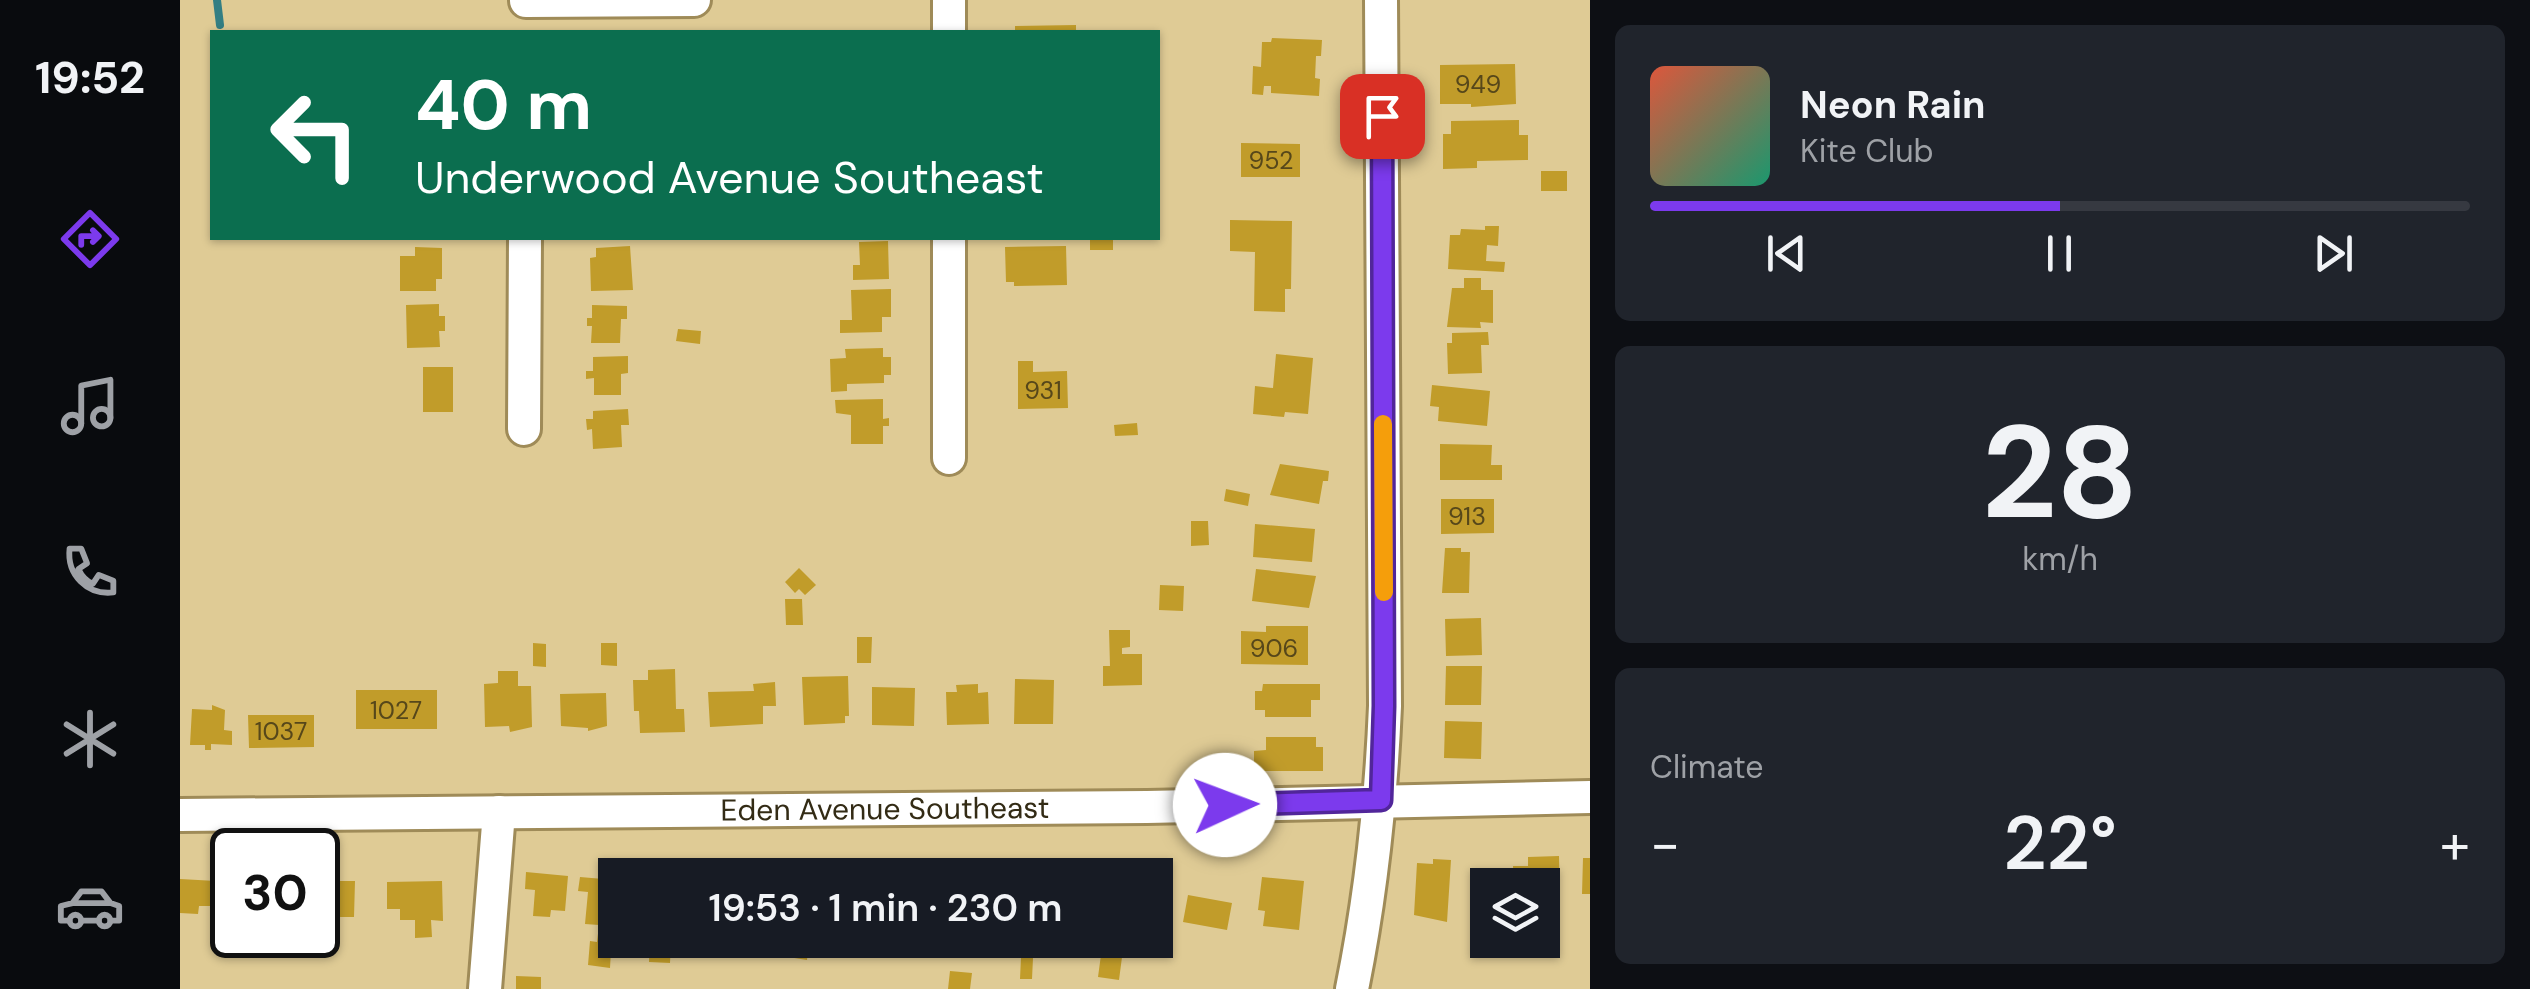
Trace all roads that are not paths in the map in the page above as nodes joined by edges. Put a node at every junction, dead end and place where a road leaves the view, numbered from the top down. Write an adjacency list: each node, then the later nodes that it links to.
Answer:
1 (526, 0): 2 (street); 5 (street)
2 (694, 0)
3 (949, 0): 6 (street)
4 (1381, 0): 12 (street)
5 (526, 30)
6 (949, 30)
7 (525, 240): 9 (street)
8 (950, 240): 10 (street)
9 (524, 429)
10 (950, 458)
11 (1590, 798): 12 (street, Eden Avenue Southeast)
12 (1381, 800): 13 (street, Eden Avenue Southeast); 16 (street)
13 (498, 812): 14 (street, Eden Avenue Southeast); 15 (street)
14 (180, 815)
15 (485, 989)
16 (1352, 989)

